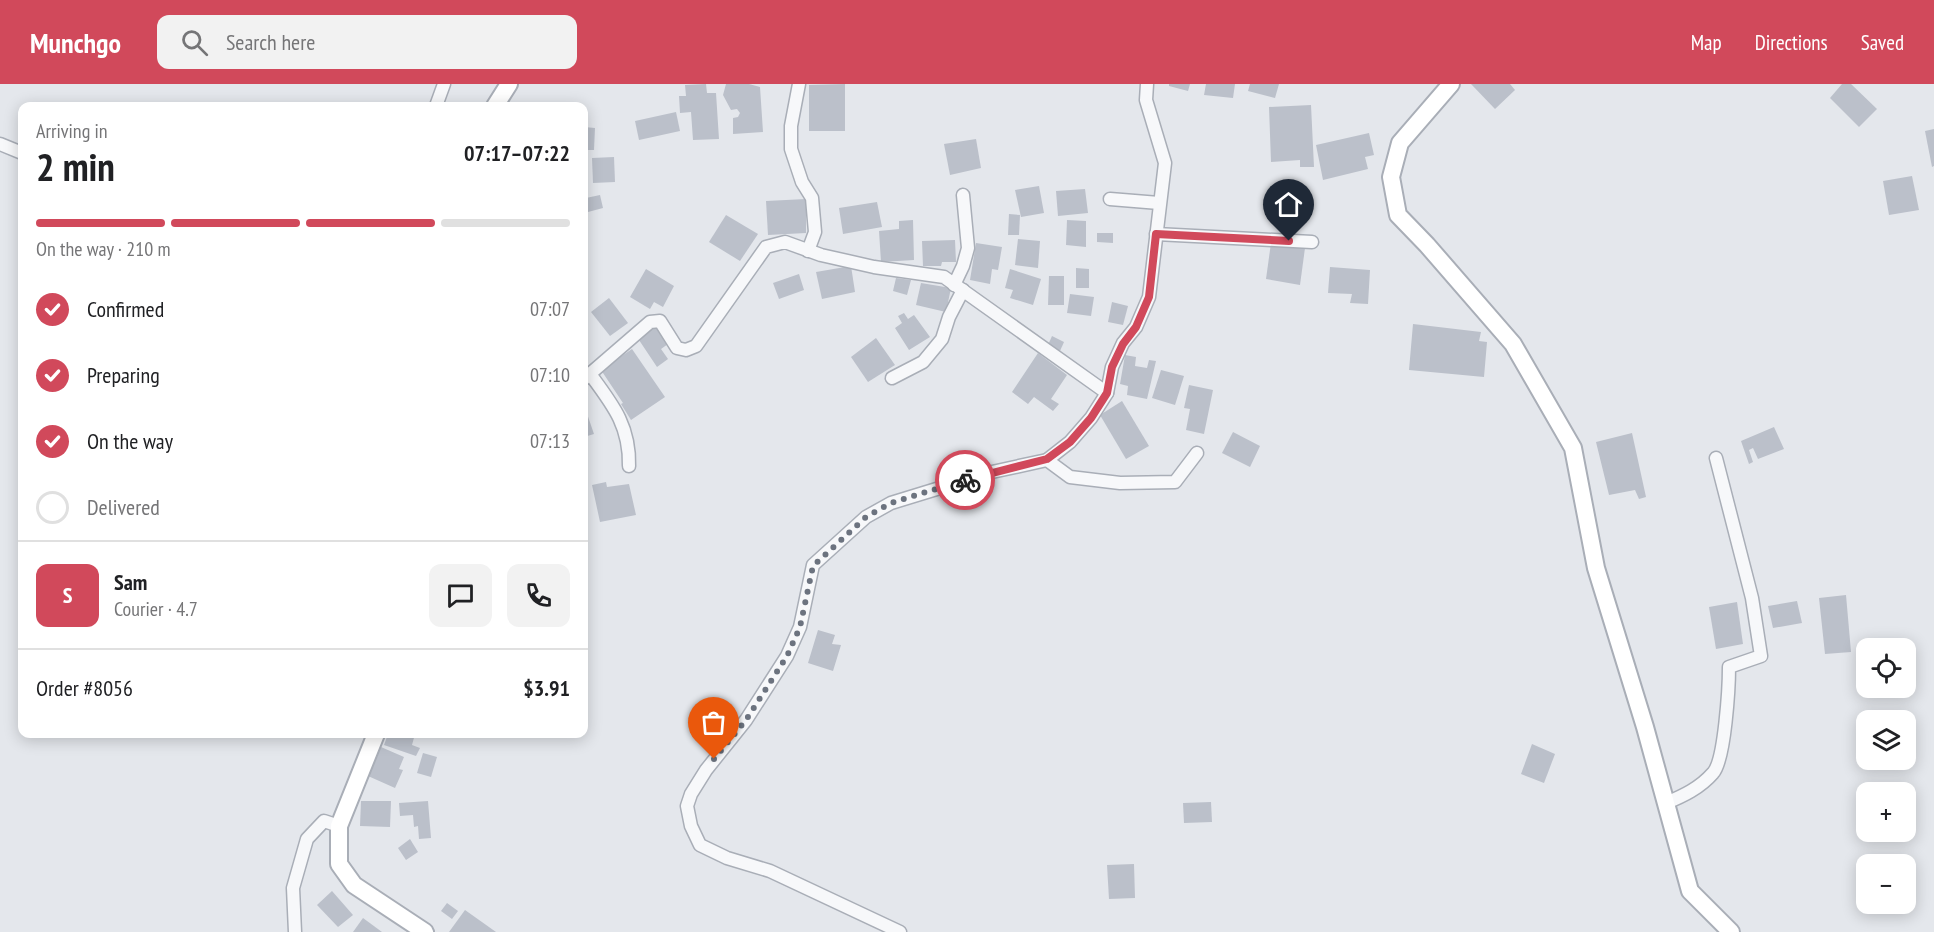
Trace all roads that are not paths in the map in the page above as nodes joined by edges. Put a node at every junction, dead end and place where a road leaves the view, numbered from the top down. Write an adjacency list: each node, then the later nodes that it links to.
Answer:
1 (444, 84): 6 (street)
2 (508, 84): 7 (street)
3 (800, 84): 15 (street)
4 (1147, 84): 12 (street)
5 (1451, 84): 26 (street)
6 (437, 102)
7 (497, 102)
8 (0, 144): 9 (street)
9 (18, 151)
10 (963, 195): 16 (street)
11 (1110, 199): 12 (street)
12 (1159, 203): 13 (street)
13 (1156, 234): 14 (street); 20 (street)
14 (1312, 243)
15 (808, 251): 16 (street); 17 (street)
16 (958, 287): 19 (street); 20 (street)
17 (588, 375)
18 (588, 377): 24 (street)
19 (892, 378)
20 (1107, 393): 23 (street)
21 (1197, 453): 23 (street)
22 (1716, 458): 26 (street)
23 (1047, 459): 30 (street)
24 (629, 466)
25 (374, 738): 27 (street)
26 (1666, 803): 31 (street)
27 (339, 826): 28 (street); 29 (street)
28 (295, 932)
29 (425, 932)
30 (900, 932)
31 (1731, 932)

